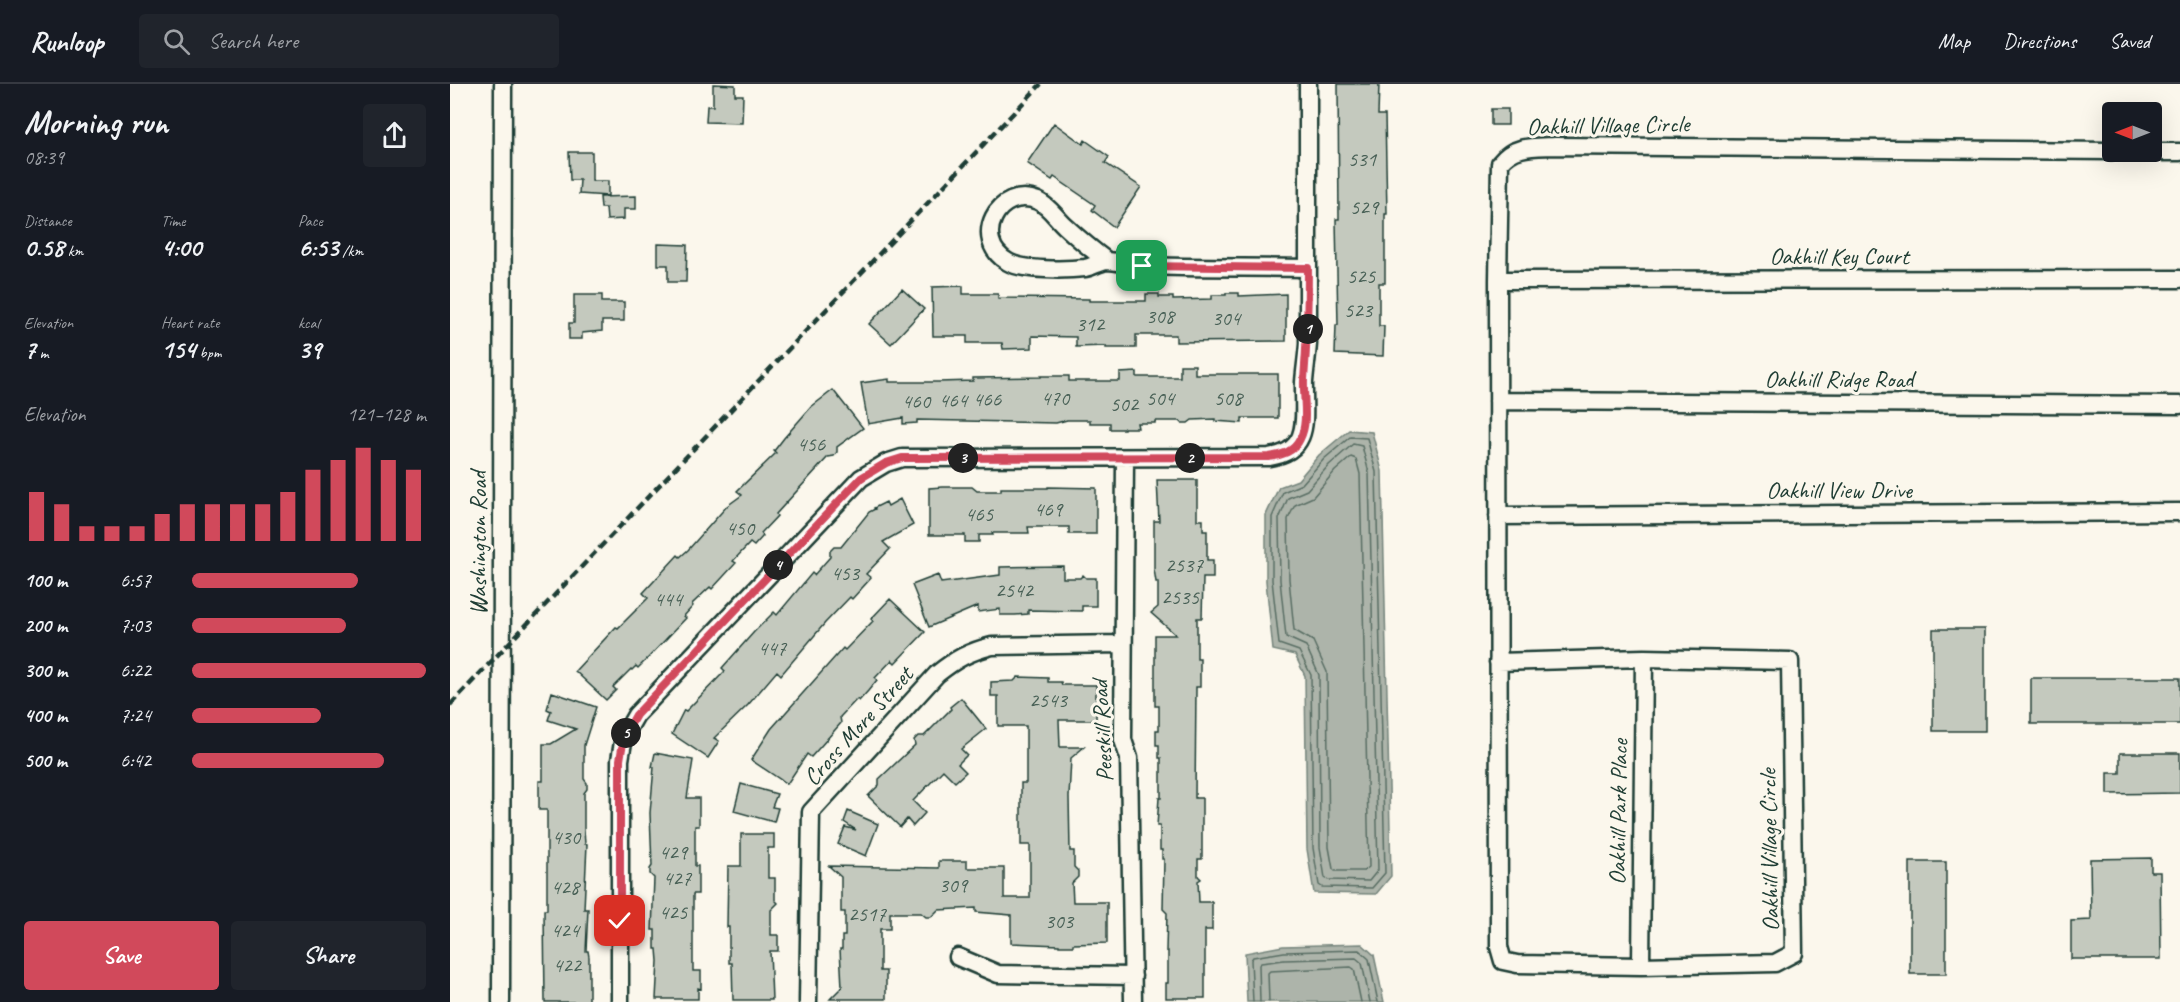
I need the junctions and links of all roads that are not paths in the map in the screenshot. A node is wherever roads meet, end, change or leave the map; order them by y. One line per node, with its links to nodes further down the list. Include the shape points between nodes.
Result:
1 (502, 84): 21 (street, Washington Road)
2 (1308, 84): 7 (street)
3 (2102, 151): 9 (street, Oakhill Village Circle, via 1517,148 1500,163)
4 (2162, 152): 5 (street)
5 (2180, 152)
6 (1107, 261): 6 (street, via 1034,200 1007,203 990,225 992,245 1016,267 1087,268); 7 (street, via 1142,266)
7 (1308, 268): 12 (street, via 1304,428 1291,451 1269,457)
8 (2180, 279): 9 (street, Oakhill Key Court)
9 (1498, 280): 10 (street, Oakhill Village Circle)
10 (1498, 401): 11 (street, Oakhill Ridge Road); 14 (street, Oakhill Village Circle)
11 (2180, 405)
12 (1125, 458): 15 (street, Peeskill Road); 22 (street, via 902,458 874,469 852,487 636,715 624,736 620,760)
13 (2180, 512): 14 (street, Oakhill View Drive)
14 (1498, 516): 17 (street, Oakhill Village Circle)
15 (1123, 644): 20 (street, Peeskill Road, via 1123,740 1130,758); 23 (street, Cross More Street, via 992,646 956,659 937,674 811,812)
16 (1644, 658): 17 (street, Oakhill Village Circle); 19 (street, Oakhill Park Place); 19 (street, Oakhill Village Circle, via 1790,661 1794,952 1775,963)
17 (1498, 662): 19 (street, Oakhill Village Circle, via 1499,947 1503,961)
18 (958, 957): 20 (street, via 998,974)
19 (1641, 966)
20 (1133, 976): 24 (street, Peeskill Road)
21 (501, 1002)
22 (620, 1002)
23 (808, 1002)
24 (1133, 1002)

